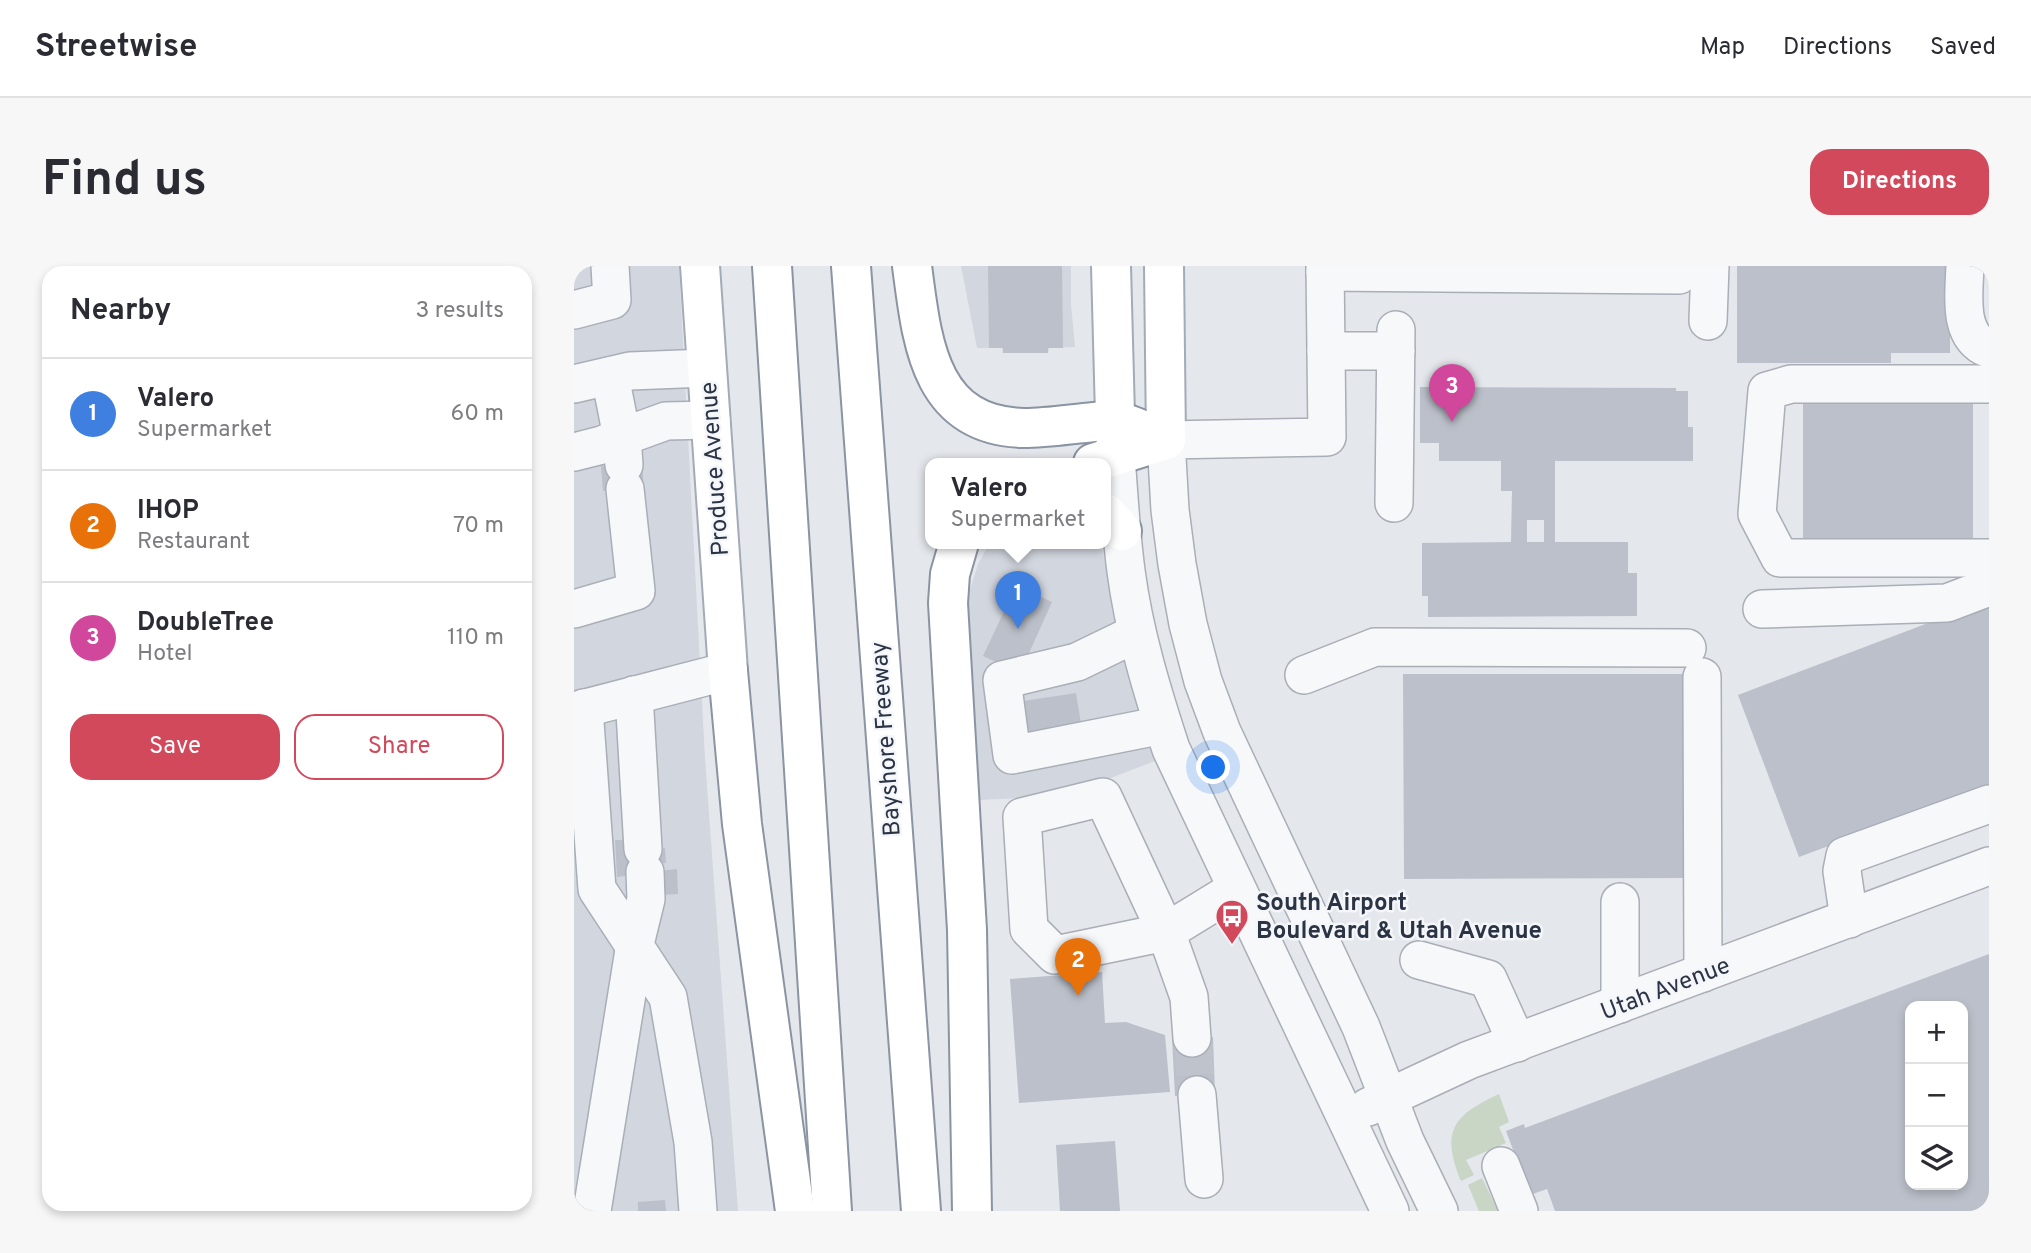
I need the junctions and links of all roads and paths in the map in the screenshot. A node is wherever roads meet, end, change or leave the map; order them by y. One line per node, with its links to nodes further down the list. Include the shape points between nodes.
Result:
1 (610, 266): 11 (street, via 612,300)
2 (700, 266): 15 (main road, Produce Avenue)
3 (772, 266): 58 (main road)
4 (850, 266): 59 (main road, Bayshore Freeway)
5 (912, 266): 21 (main road, via 927,354 935,376 952,398 972,415 995,424)
6 (1111, 266): 21 (main road)
7 (1164, 266): 20 (main road)
8 (1965, 266): 13 (street, via 1964,308 1969,330 1979,345)
9 (1328, 268): 10 (street); 14 (street)
10 (1695, 271): 12 (street)
11 (574, 310)
12 (1709, 321)
13 (1989, 349)
14 (1325, 351): 20 (street, via 1327,437); 25 (street, via 1396,340)
15 (707, 368): 16 (street); 19 (main road, Produce Avenue)
16 (610, 376): 17 (street); 23 (street)
17 (574, 384)
18 (1989, 384): 28 (street, via 1791,384 1767,391 1757,514 1780,558)
19 (711, 420): 23 (street, via 666,421); 33 (main road, Produce Avenue)
20 (1166, 440): 21 (main road); 51 (street, via 1177,564 1203,681 1227,744 1361,1027)
21 (1108, 447)
22 (574, 453): 23 (street, via 602,445)
23 (624, 464): 30 (street, via 636,591)
24 (1111, 484): 26 (street)
25 (1394, 503)
26 (1114, 522): 32 (street)
27 (957, 549): 60 (main road, via 948,603 967,930)
28 (1989, 558)
29 (1989, 587): 31 (street, via 1947,603)
30 (574, 608)
31 (1762, 609)
32 (1137, 633): 37 (street); 37 (street, via 1077,662 1002,680 1012,755)
33 (728, 671): 35 (street); 57 (main road, Produce Avenue, via 743,824)
34 (1304, 675): 46 (street, via 1375,647 1695,663)
35 (634, 695): 36 (street); 44 (street, via 646,899)
36 (579, 709): 44 (street, via 597,889)
37 (1163, 725): 40 (street)
38 (1989, 804): 42 (street, via 1844,856)
39 (1989, 866): 42 (street, Utah Avenue)
40 (1236, 889): 43 (street); 52 (street)
41 (1620, 902): 47 (street)
42 (1849, 919): 46 (street, Utah Avenue)
43 (1166, 932): 43 (street, via 1103,797 1022,817 1029,929 1055,955); 48 (street, via 1189,997)
44 (635, 944): 55 (street); 56 (street, via 668,997 693,1142)
45 (1419, 960): 49 (street, via 1488,979)
46 (1703, 974): 47 (street, Utah Avenue)
47 (1620, 1004): 49 (street, Utah Avenue)
48 (1192, 1038)
49 (1517, 1043): 51 (street, Utah Avenue)
50 (1197, 1095): 54 (street)
51 (1389, 1098): 52 (street, Utah Avenue); 62 (street)
52 (1345, 1117): 61 (street)
53 (1501, 1166): 63 (street)
54 (1204, 1179)
55 (592, 1211)
56 (698, 1211)
57 (795, 1211)
58 (832, 1211)
59 (921, 1211)
60 (972, 1211)
61 (1390, 1211)
62 (1439, 1211)
63 (1519, 1211)

